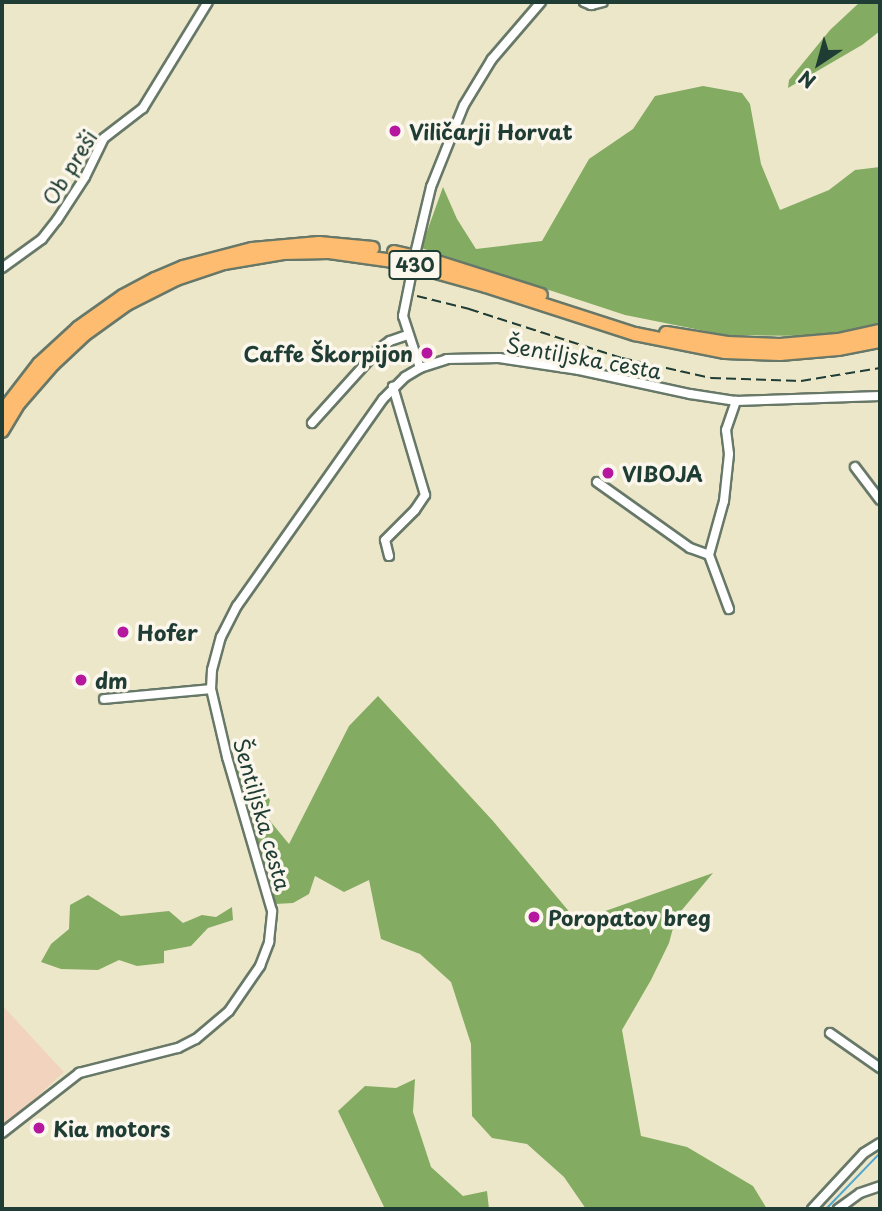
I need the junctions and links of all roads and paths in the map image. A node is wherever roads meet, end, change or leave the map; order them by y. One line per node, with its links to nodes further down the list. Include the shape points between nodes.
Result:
1 (208, 2): 6 (street, Ob preši, via 143,108 104,138 57,220 42,239)
2 (541, 2): 5 (street, via 492,59 464,106 431,187)
3 (584, 2): 4 (street)
4 (603, 2)
5 (416, 250)
6 (2, 268)
7 (412, 271): 9 (street, via 404,316)
8 (880, 331): 15 (highway, 430, via 791,344 727,343 635,326 409,255 357,246 283,245 183,267 123,296 59,344)
9 (407, 335): 11 (street); 16 (street, via 378,350)
10 (880, 341): 17 (highway, 430, via 780,354 725,352 635,334 400,262 329,252 283,253 224,263 176,279 127,304 52,364)
11 (420, 368): 12 (street, Šentiljska cesta); 14 (street, Šentiljska cesta, via 447,359 499,358)
12 (393, 387): 22 (street, via 425,495 385,540); 24 (street, Šentiljska cesta, via 237,606 220,637)
13 (880, 396): 14 (street, Šentiljska cesta)
14 (736, 401): 21 (street, via 726,430 729,454 724,501)
15 (2, 412)
16 (312, 423)
17 (2, 431)
18 (855, 467): 20 (street)
19 (597, 482): 21 (street, via 690,548)
20 (880, 500)
21 (709, 555): 23 (street)
22 (389, 556)
23 (729, 609)
24 (211, 689): 25 (street); 28 (street, Šentiljska cesta, via 245,828 272,911 269,942 260,967 229,1010 196,1039 79,1073)
25 (104, 699)
26 (830, 1033): 27 (street)
27 (880, 1068)
28 (2, 1133)
29 (880, 1143): 31 (street, via 864,1153)
30 (880, 1186): 32 (street)
31 (812, 1209)
32 (838, 1209)

